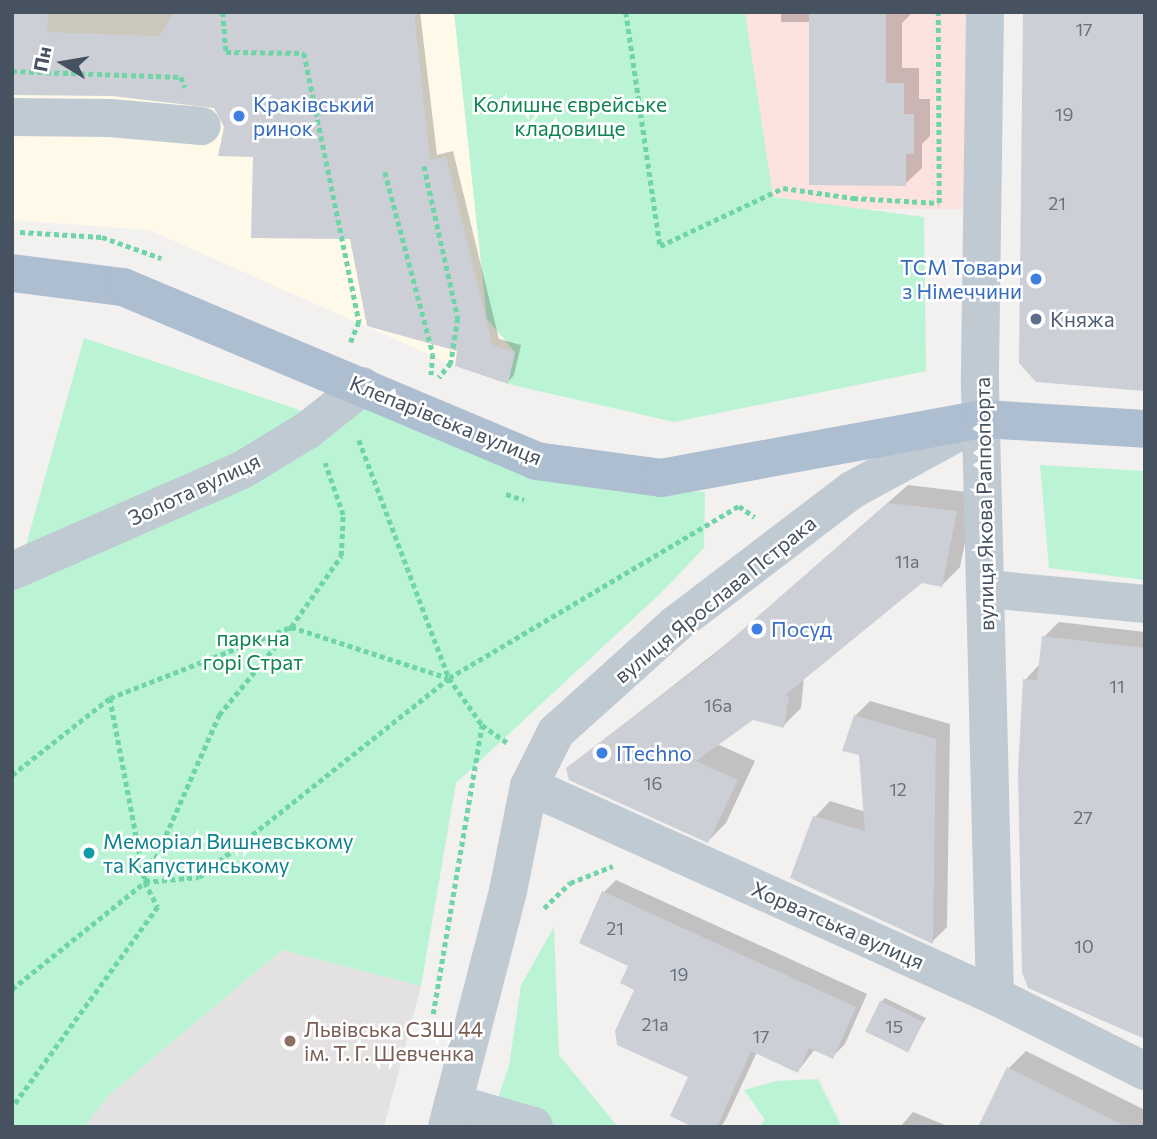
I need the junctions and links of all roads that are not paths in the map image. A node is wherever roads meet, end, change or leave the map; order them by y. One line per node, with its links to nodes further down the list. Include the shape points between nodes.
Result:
1 (985, 12): 6 (street, вулиця Якова Раппопорта)
2 (12, 117): 3 (street, via 110,118)
3 (202, 126)
4 (12, 273): 5 (main road, Клепарівська вулиця, via 123,287)
5 (355, 370): 6 (main road, Клепарівська вулиця, via 536,461 661,478); 8 (street, Золота вулиця, via 308,430 242,470)
6 (983, 419): 7 (main road, Клепарівська вулиця); 9 (street, вулиця Якова Раппопорта); 11 (street, вулиця Ярослава Пстрака, via 852,490 676,624 555,732)
7 (1145, 429)
8 (12, 571)
9 (987, 589): 10 (street); 12 (street, вулиця Якова Раппопорта)
10 (1145, 604)
11 (529, 786): 12 (street, Хорватська вулиця); 14 (street, вулиця Ярослава Пстрака, via 508,891)
12 (995, 996): 13 (street, Хорватська вулиця)
13 (1145, 1070)
14 (450, 1115): 15 (street)
15 (534, 1126)

